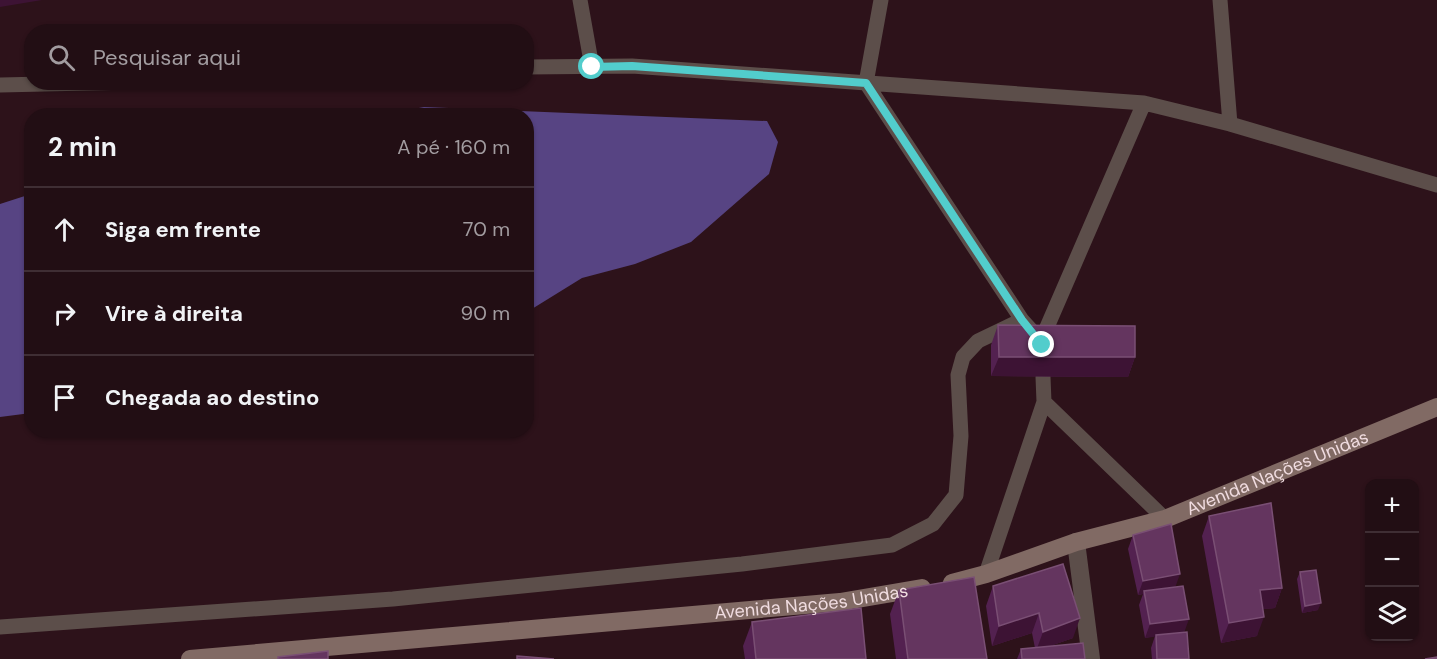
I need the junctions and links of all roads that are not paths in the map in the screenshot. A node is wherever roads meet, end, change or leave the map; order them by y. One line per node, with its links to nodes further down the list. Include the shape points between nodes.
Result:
1 (580, 0): 4 (lane)
2 (881, 0): 6 (lane)
3 (1220, 0): 10 (lane)
4 (592, 67): 5 (lane); 6 (lane, via 632,66)
5 (534, 68)
6 (866, 83): 9 (lane); 12 (lane)
7 (24, 84): 8 (lane)
8 (0, 85)
9 (1144, 103): 10 (lane); 12 (lane, via 1041,343)
10 (1230, 124): 11 (lane)
11 (1437, 185)
12 (1022, 320): 19 (lane, via 978,341 963,357 958,375 961,436 956,495 933,524 892,545 393,599)
13 (1043, 376): 14 (lane)
14 (1044, 402): 16 (lane); 18 (lane)
15 (1437, 407): 16 (street, Avenida Nações Unidas)
16 (1165, 519): 17 (street, Avenida Nações Unidas)
17 (1076, 542): 18 (street, Avenida Nações Unidas); 22 (street)
18 (986, 574): 20 (street, Avenida Nações Unidas, via 840,602)
19 (0, 627)
20 (215, 658): 21 (street, Avenida Nações Unidas)
21 (190, 659)
22 (1091, 659)

